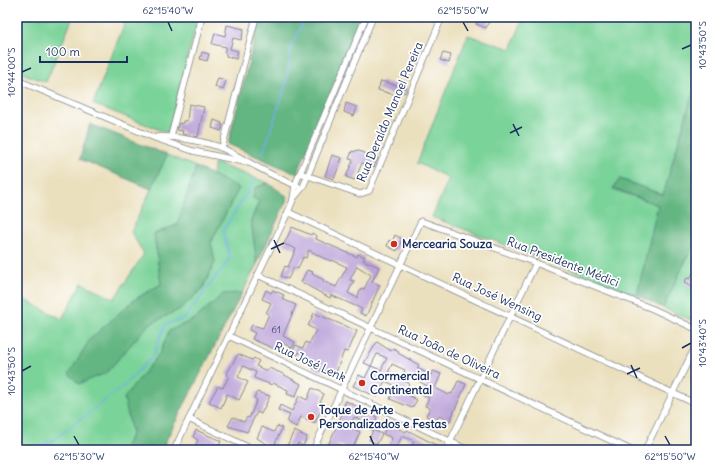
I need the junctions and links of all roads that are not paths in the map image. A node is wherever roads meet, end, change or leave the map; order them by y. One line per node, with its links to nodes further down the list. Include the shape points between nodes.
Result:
1 (202, 17): 7 (street)
2 (256, 17): 9 (street)
3 (366, 17): 11 (street)
4 (373, 17): 12 (street)
5 (442, 17): 12 (street, Rua Deraldo Manoel Pereira, via 367,193 357,193)
6 (17, 80): 8 (street)
7 (171, 136): 8 (street); 9 (street)
8 (155, 138): 10 (street, via 193,151)
9 (222, 148): 10 (street)
10 (249, 163): 13 (street)
11 (300, 173): 12 (street); 13 (street)
12 (308, 176): 14 (street)
13 (295, 185): 14 (street); 15 (street)
14 (303, 187): 15 (street)
15 (293, 200): 16 (street)
16 (288, 212): 18 (street, Rua José Wensing); 19 (street)
17 (536, 263): 18 (street, Rua Presidente Médici, via 421,221); 20 (street); 22 (street, Rua Presidente Médici, via 653,309)
18 (400, 264): 20 (street, Rua José Wensing); 21 (street)
19 (258, 275): 21 (street, Rua João de Oliveira); 23 (street)
20 (511, 315): 25 (street); 27 (street, Rua José Wensing)
21 (370, 327): 25 (street, Rua João de Oliveira); 26 (street)
22 (696, 330)
23 (229, 336): 26 (street, Rua José Lenk); 29 (street)
24 (696, 345): 27 (street)
25 (480, 379): 30 (street); 36 (street, Rua João de Oliveira)
26 (342, 390): 30 (street, Rua José Lenk); 33 (street)
27 (672, 393): 28 (street, Rua José Wensing); 37 (street)
28 (696, 404)
29 (189, 419): 31 (street); 32 (street)
30 (450, 441): 34 (street); 35 (street, Rua José Lenk)
31 (174, 450)
32 (254, 450)
33 (313, 450)
34 (446, 450)
35 (468, 450)
36 (631, 450)
37 (645, 450)

